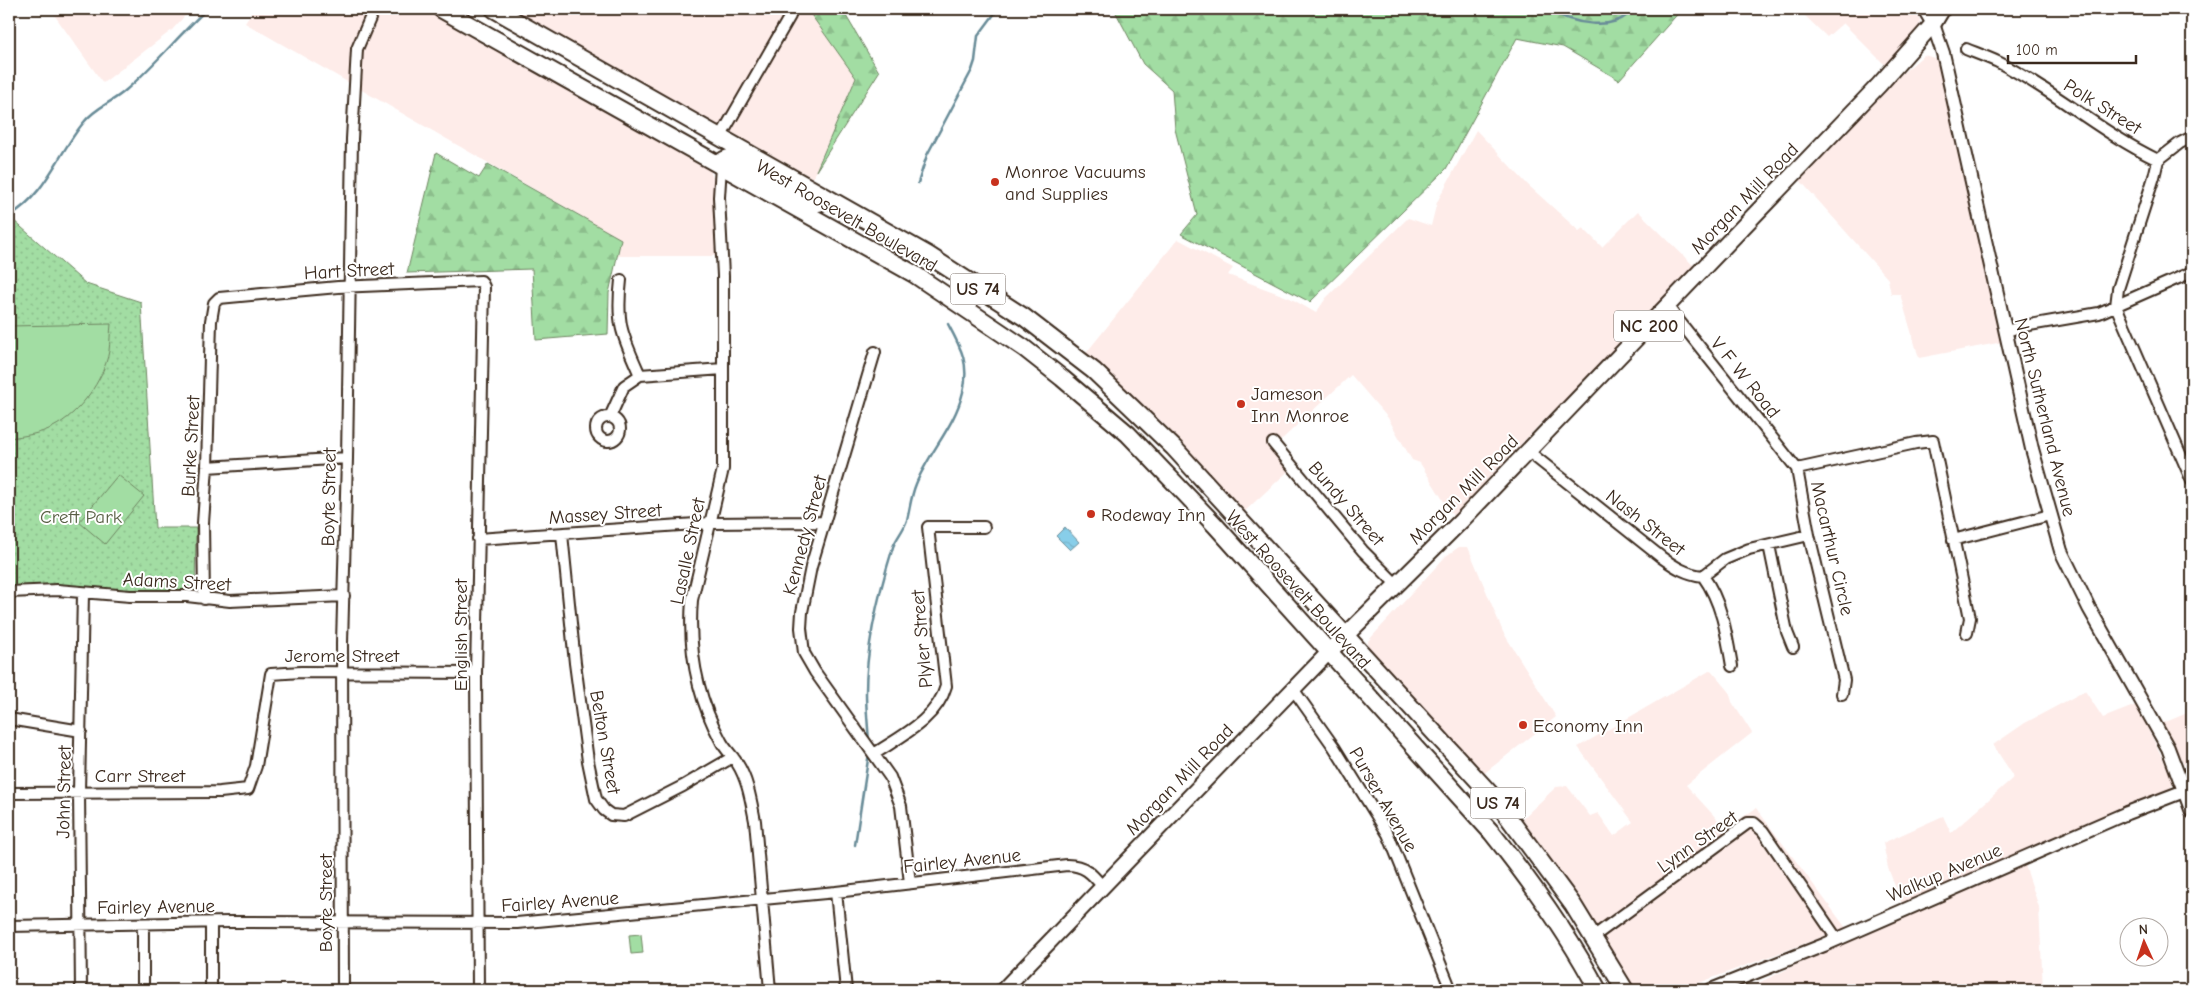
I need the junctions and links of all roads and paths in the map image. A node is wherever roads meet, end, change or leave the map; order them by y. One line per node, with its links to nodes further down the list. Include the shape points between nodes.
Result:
1 (374, 9): 19 (street, Boyte Street, via 360,37 355,63)
2 (441, 9): 12 (highway, West Roosevelt Boulevard / US 74)
3 (494, 9): 9 (highway, West Roosevelt Boulevard / US 74)
4 (1924, 9): 7 (street, North Sutherland Avenue)
5 (1942, 9): 7 (main road, Morgan Mill Road / NC 200)
6 (790, 16): 9 (street)
7 (1934, 24): 22 (main road, Morgan Mill Road / NC 200); 23 (street, North Sutherland Avenue)
8 (1966, 49): 11 (street, Polk Street, via 2028,79)
9 (721, 136): 14 (highway, West Roosevelt Boulevard / US 74)
10 (2192, 137): 11 (street)
11 (2158, 160): 21 (street, via 2118,289)
12 (721, 166): 13 (highway, West Roosevelt Boulevard / US 74); 14 (highway, via 729,158 806,198); 25 (street, Lasalle Street)
13 (784, 202): 15 (highway, via 804,206 839,221 926,269); 52 (highway, West Roosevelt Boulevard / US 74, via 914,274 1024,348 1062,378 1128,434)
14 (878, 226): 15 (highway, West Roosevelt Boulevard / US 74)
15 (942, 264): 49 (highway, West Roosevelt Boulevard / US 74, via 1024,318 1094,371 1174,448)
16 (2192, 272): 21 (street)
17 (621, 280): 26 (street, via 618,306 622,334)
18 (481, 281): 19 (street, Hart Street); 40 (street, English Street, via 484,288)
19 (350, 287): 20 (street, Hart Street); 30 (street, Boyte Street)
20 (219, 298): 31 (street, Burke Street, via 214,303 211,321)
21 (2116, 306): 23 (street, via 2099,313); 33 (street)
22 (1668, 307): 29 (main road, Morgan Mill Road / NC 200); 32 (street, V F W Road)
23 (2006, 331): 34 (street, North Sutherland Avenue)
24 (876, 352): 35 (street, Kennedy Street)
25 (723, 369): 26 (street); 36 (street, Lasalle Street, via 723,469)
26 (640, 375): 27 (street, via 624,386)
27 (610, 417)
28 (1273, 443): 44 (street, Bundy Street, via 1363,551)
29 (1528, 452): 43 (street, Nash Street, via 1679,570); 44 (main road, Morgan Mill Road / NC 200, via 1462,522)
30 (347, 458): 31 (street); 47 (street, Boyte Street)
31 (207, 467): 48 (street, Burke Street, via 203,523)
32 (1797, 469): 39 (street, Macarthur Circle); 41 (street, Macarthur Circle, via 1933,441)
33 (2192, 481)
34 (2050, 515): 41 (street); 63 (street, North Sutherland Avenue, via 2070,571)
35 (824, 522): 36 (street, Massey Street); 60 (street, Kennedy Street, via 802,612 804,653)
36 (710, 523): 38 (street, Massey Street); 61 (street, Lasalle Street, via 692,600 692,654 702,698 721,742)
37 (984, 527): 60 (street, Plyler Street, via 928,527 946,686 943,698 929,715)
38 (562, 534): 40 (street, Massey Street); 61 (street, Belton Street, via 588,761 596,799 604,810 611,815 624,816)
39 (1809, 535): 42 (street); 57 (street, Macarthur Circle, via 1844,680)
40 (478, 539): 55 (street, English Street)
41 (1953, 540): 50 (street, Macarthur Circle, via 1970,618)
42 (1769, 545): 43 (street, via 1725,559); 51 (street)
43 (1703, 576): 53 (street, via 1710,586 1725,628)
44 (1396, 584): 49 (main road, Morgan Mill Road / NC 200)
45 (9, 592): 46 (street, Adams Street, via 56,590)
46 (83, 594): 48 (street, Adams Street); 59 (street, John Street)
47 (344, 596): 48 (street, Adams Street, via 260,601); 54 (street, Boyte Street)
48 (204, 599)
49 (1346, 634): 52 (main road, Morgan Mill Road / NC 200); 77 (highway, West Roosevelt Boulevard / US 74, via 1494,798 1574,904)
50 (1967, 634)
51 (1793, 647)
52 (1329, 652): 56 (main road, Morgan Mill Road); 88 (highway, West Roosevelt Boulevard / US 74, via 1501,844 1559,923)
53 (1732, 666)
54 (342, 672): 55 (street, Jerome Street); 62 (street, Jerome Street, via 271,674); 71 (street, Boyte Street)
55 (476, 673): 73 (street, English Street)
56 (1293, 689): 68 (main road, Morgan Mill Road); 87 (street, Purser Avenue, via 1334,747 1388,834)
57 (1842, 694)
58 (9, 719): 59 (street)
59 (81, 731): 65 (street, John Street)
60 (874, 754): 67 (street, Kennedy Street, via 890,777 898,797)
61 (733, 757): 70 (street, Lasalle Street, via 745,777 750,794)
62 (256, 766): 65 (street, Carr Street, via 248,789 220,792)
63 (2188, 790): 66 (street, North Sutherland Avenue); 78 (street, Walkup Avenue, via 2127,813)
64 (9, 792): 65 (street, Carr Street)
65 (79, 792): 76 (street, John Street)
66 (2192, 812)
67 (910, 883): 68 (street, Fairley Avenue, via 1077,865 1091,873); 69 (street, Fairley Avenue)
68 (1103, 887): 86 (main road, Morgan Mill Road)
69 (836, 892): 70 (street, Fairley Avenue); 85 (street)
70 (762, 899): 73 (street, Fairley Avenue, via 556,920); 84 (street, Lasalle Street)
71 (342, 922): 72 (street, Fairley Avenue); 73 (street, Fairley Avenue); 82 (street, Boyte Street)
72 (211, 923): 74 (street, Fairley Avenue); 81 (street)
73 (478, 923): 83 (street, English Street)
74 (143, 924): 76 (street, Fairley Avenue); 80 (street)
75 (9, 926): 76 (street, Fairley Avenue)
76 (80, 926): 79 (street, John Street)
77 (1593, 937): 78 (street, Lynn Street, via 1748,824 1754,823 1763,831); 89 (highway, West Roosevelt Boulevard / US 74)
78 (1837, 939): 90 (street, Walkup Avenue)
79 (81, 990)
80 (143, 990)
81 (211, 990)
82 (343, 990)
83 (478, 990)
84 (770, 990)
85 (846, 990)
86 (1003, 990)
87 (1451, 990)
88 (1598, 990)
89 (1625, 990)
90 (1711, 990)

